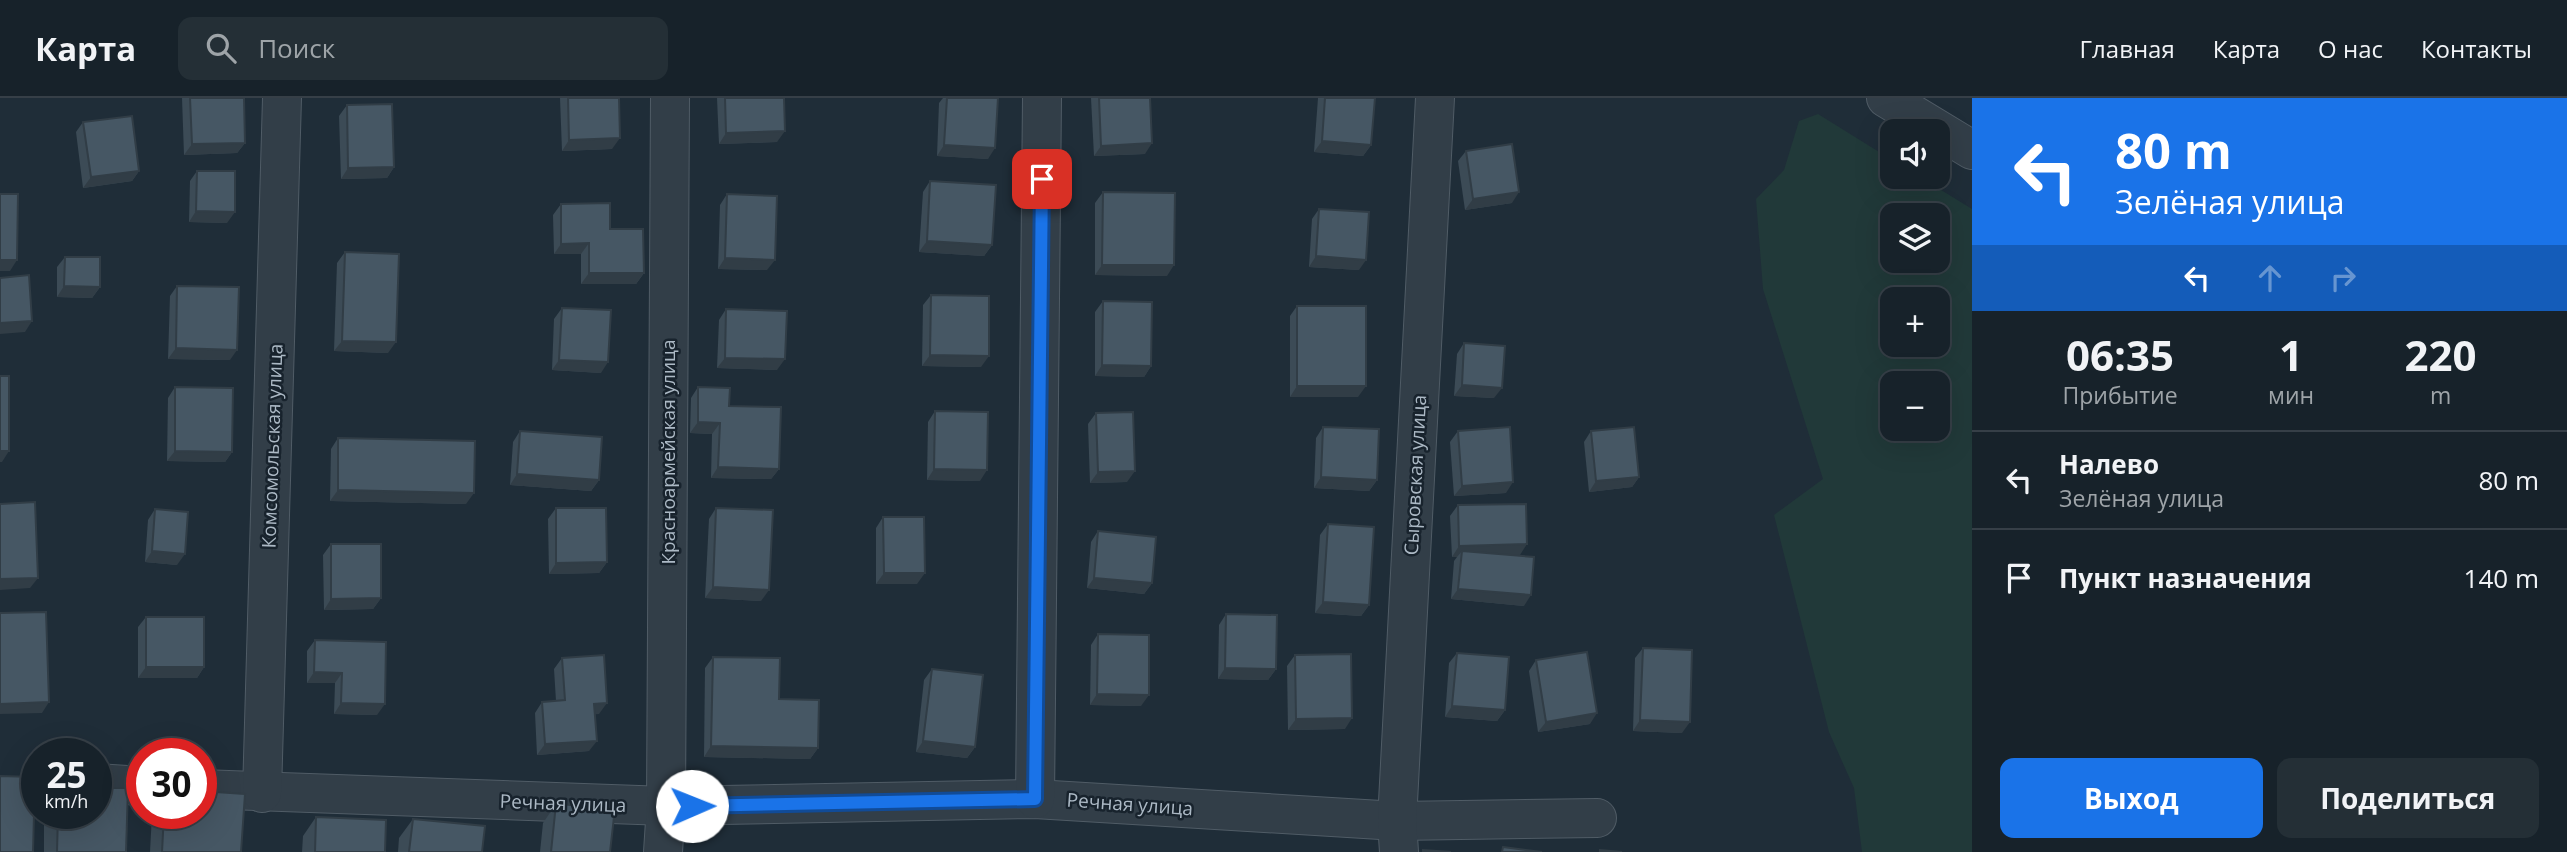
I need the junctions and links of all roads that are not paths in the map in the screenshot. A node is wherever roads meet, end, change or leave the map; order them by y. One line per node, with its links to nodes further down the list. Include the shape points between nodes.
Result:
1 (282, 98): 8 (street, Комсомольская улица)
2 (670, 98): 10 (street, Красноармейская улица)
3 (1042, 98): 9 (street)
4 (1434, 98): 12 (street, Сыровская улица)
5 (1886, 98): 6 (street)
6 (1972, 150)
7 (217, 790): 8 (street, Речная улица)
8 (262, 793): 10 (street, Речная улица)
9 (1035, 799): 10 (street, Речная улица); 12 (street, Речная улица)
10 (666, 806): 13 (street, Красноармейская улица)
11 (1597, 818): 12 (street, Речная улица)
12 (1398, 837)
13 (663, 852)

